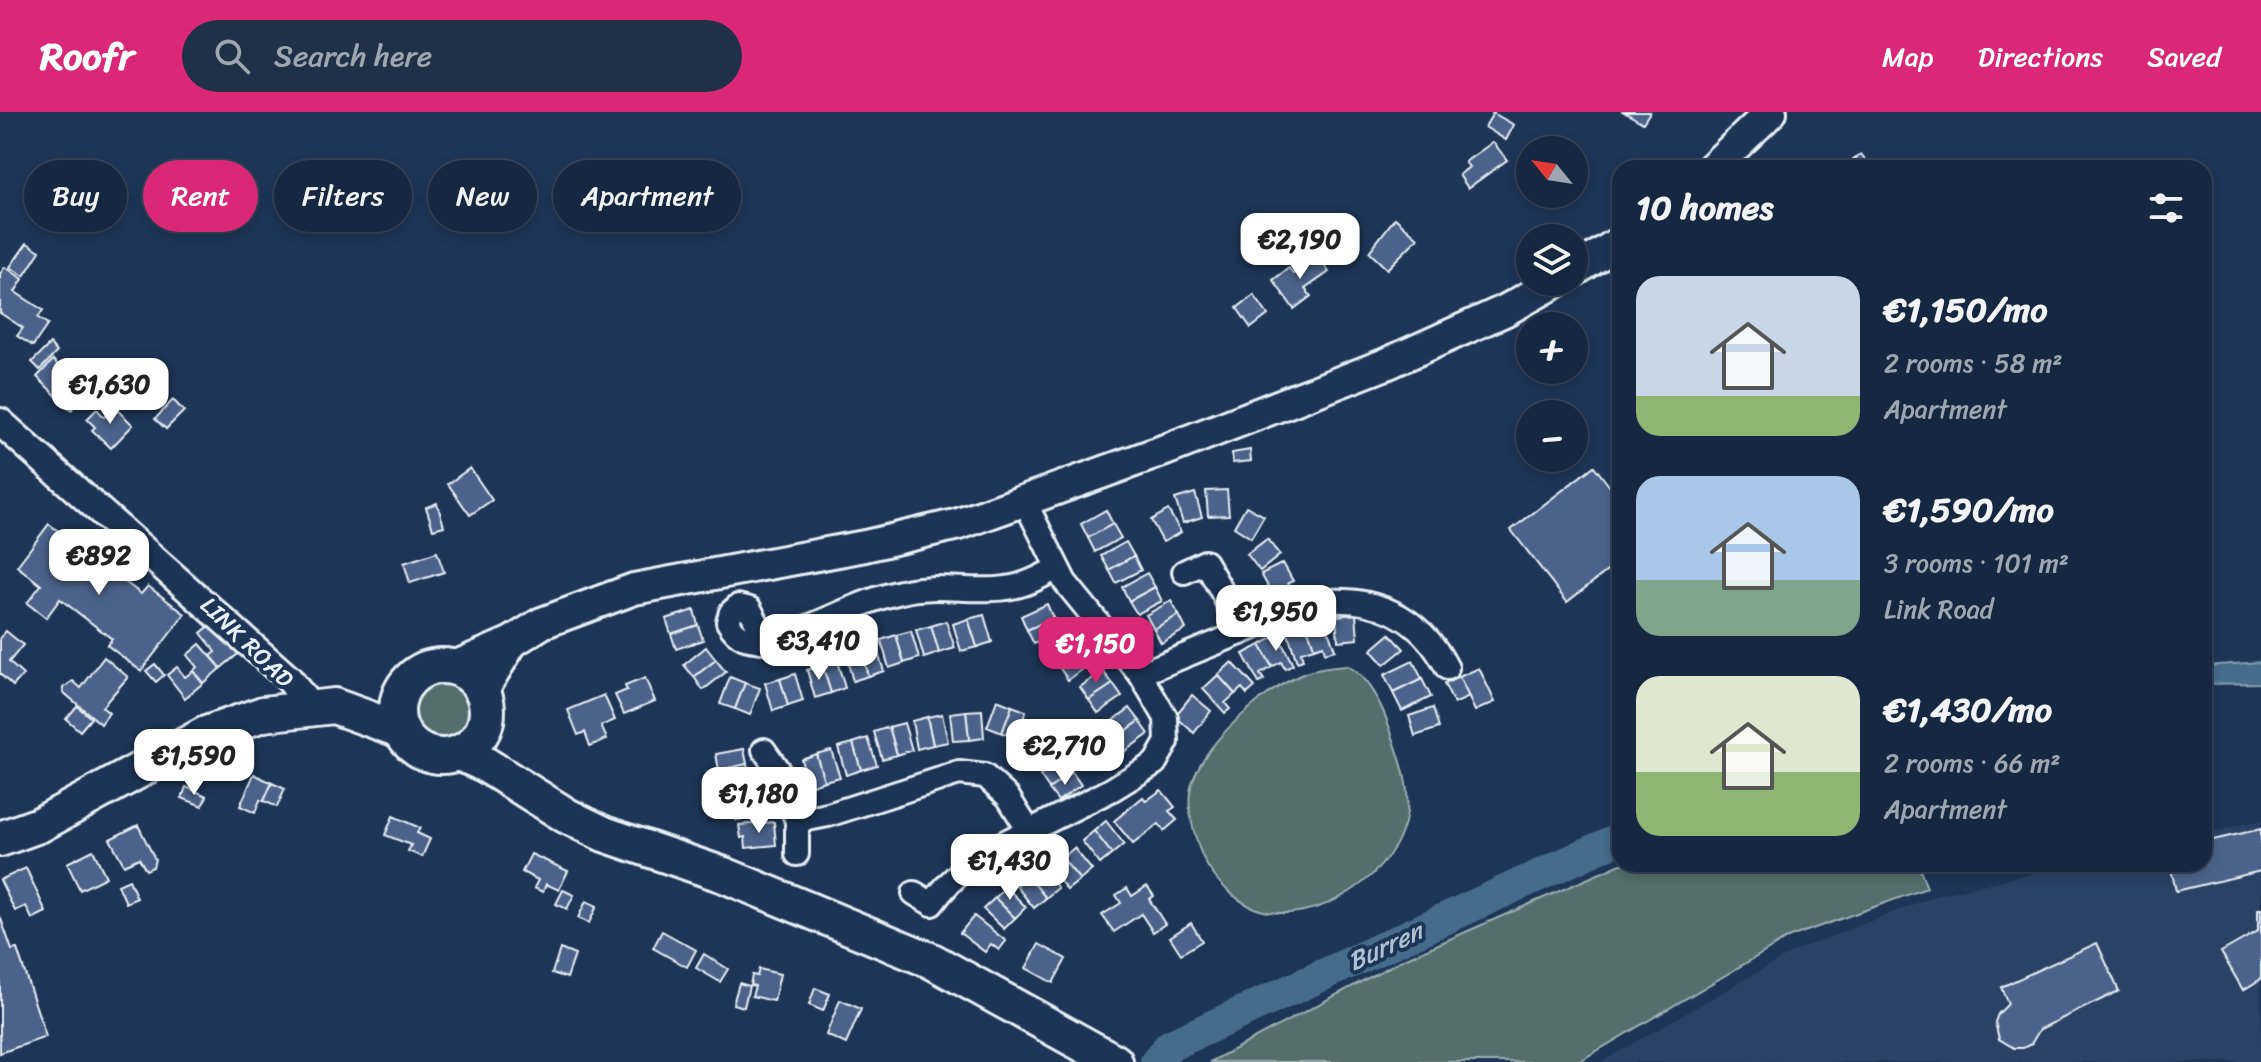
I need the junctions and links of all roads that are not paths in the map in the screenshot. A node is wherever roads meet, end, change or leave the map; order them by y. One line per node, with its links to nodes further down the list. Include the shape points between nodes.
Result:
1 (1771, 112): 2 (main road)
2 (1720, 160)
3 (1612, 247): 4 (main road)
4 (1588, 262)
5 (1531, 296): 7 (main road, via 1386,364)
6 (0, 422): 18 (street, LINK ROAD, via 289,679)
7 (1024, 500): 8 (street); 12 (main road, via 914,536 634,589 551,619)
8 (1057, 568): 11 (street, via 1005,588 898,592 815,627); 15 (street)
9 (1184, 572): 10 (street, via 1205,562)
10 (1240, 633): 14 (street, via 1316,602 1370,602 1421,633); 15 (street)
11 (761, 641)
12 (512, 642): 13 (main road); 17 (main road)
13 (454, 667): 16 (main road, via 426,668); 17 (main road)
14 (1447, 668)
15 (1140, 674): 26 (street, via 1166,718 1167,742 1155,763)
16 (404, 686): 19 (main road); 21 (main road, via 396,715)
17 (482, 691): 20 (main road)
18 (311, 708): 19 (main road); 27 (main road, via 263,714 206,734 39,825)
19 (345, 708): 21 (main road)
20 (485, 725): 23 (main road); 24 (main road)
21 (400, 730): 23 (main road, via 408,742 432,756)
22 (764, 750): 25 (street, via 778,770)
23 (460, 753): 24 (main road)
24 (521, 786): 30 (main road, via 604,834 737,879 932,961)
25 (797, 821): 26 (street, via 959,773 985,776 1008,797); 28 (street)
26 (1029, 831): 29 (street, via 986,852 932,904)
27 (0, 839)
28 (797, 854)
29 (914, 893)
30 (1115, 1062)

